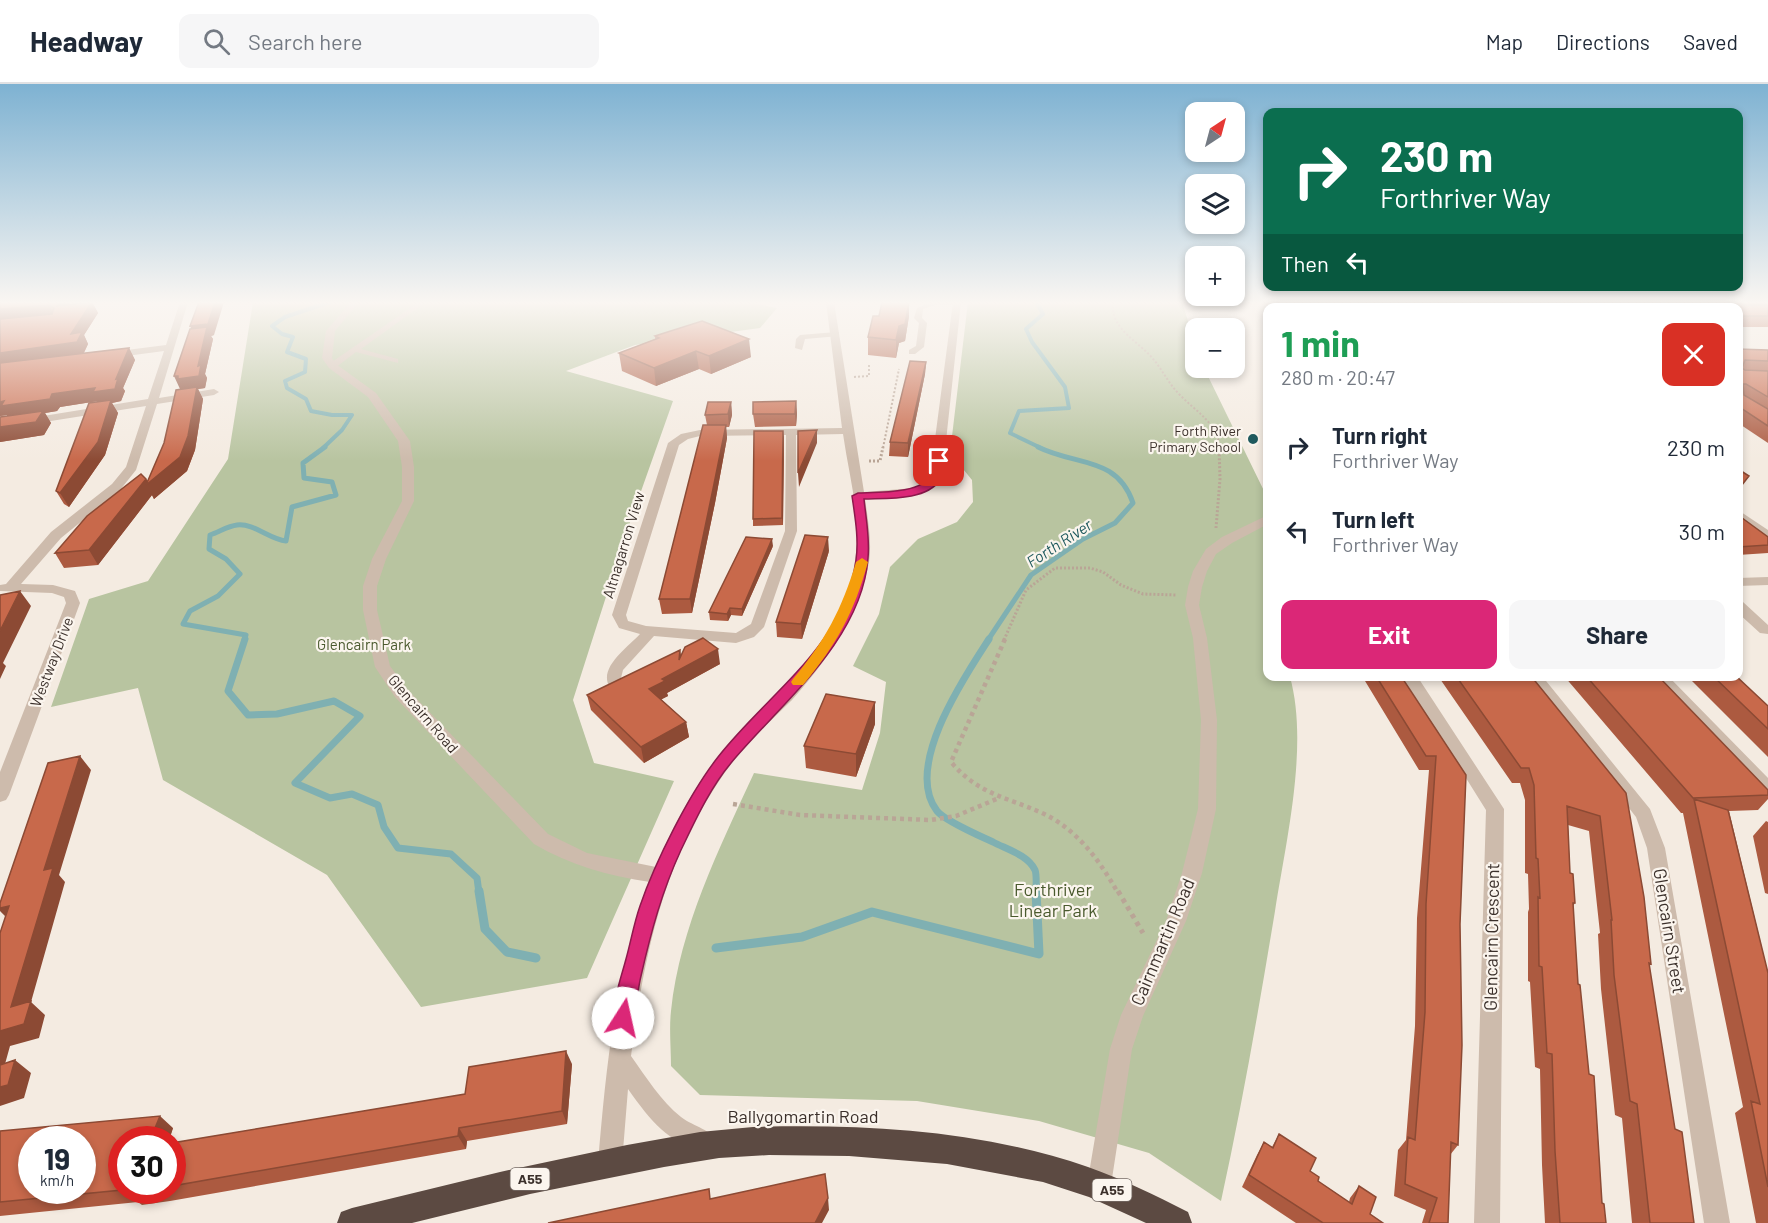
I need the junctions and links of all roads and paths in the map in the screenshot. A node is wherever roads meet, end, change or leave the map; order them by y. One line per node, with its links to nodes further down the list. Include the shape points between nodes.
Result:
1 (110, 355): 9 (street)
2 (167, 355): 16 (street)
3 (327, 355): 12 (street)
4 (349, 355): 12 (lane)
5 (374, 355): 10 (lane)
6 (838, 355): 14 (street)
7 (951, 355): 21 (street, via 936,478 917,491)
8 (1151, 355): 24 (path, via 1177,393 1201,412 1216,432 1220,499 1215,529)
9 (104, 356)
10 (395, 361)
11 (869, 365): 14 (path, via 869,376)
12 (333, 366): 41 (street, Glencairn Road, via 372,395 404,441 408,501 370,585 370,610 383,668 400,693 541,839 561,852 600,865)
13 (899, 369): 20 (path, via 880,461)
14 (841, 378): 18 (street)
15 (214, 392): 16 (street)
16 (153, 402): 17 (street); 28 (street, via 126,477 56,535)
17 (0, 426)
18 (848, 431): 19 (street); 20 (street)
19 (791, 432): 32 (street, via 792,531 759,624 746,636 736,638); 32 (street, Altnagarron View, via 692,434 671,447 619,615 624,625)
20 (853, 462): 21 (street)
21 (858, 496): 41 (street, via 862,561 852,597 837,629 819,656 724,761 705,789)
22 (1743, 518): 25 (street)
23 (1263, 522): 46 (street, Cairnmartin Road, via 1211,552 1195,587 1192,605 1200,638 1209,720 1208,809 1176,921 1132,1015 1121,1049)
24 (1219, 533)
25 (1768, 536)
26 (1768, 581): 27 (street)
27 (1743, 582)
28 (4, 589): 38 (street, Westway Drive, via 61,590 70,594 73,603)
29 (1180, 595): 39 (path, via 1143,594 1090,568 1055,568 1026,590 951,762 962,775)
30 (1745, 618): 31 (street)
31 (1765, 630)
32 (651, 631): 36 (street, via 615,669)
33 (1412, 681): 49 (street, Glencairn Crescent, via 1495,809)
34 (1537, 681): 50 (street, Glencairn Street, via 1644,814 1656,848)
35 (1663, 681): 37 (street)
36 (614, 682)
37 (1768, 789)
38 (0, 795)
39 (999, 798): 40 (path, via 956,816 931,820 800,815); 42 (path, via 1044,814 1084,843)
40 (733, 804)
41 (661, 876): 43 (street, via 629,984)
42 (1143, 933)
43 (618, 1057): 44 (street, via 660,1114); 45 (street)
44 (710, 1146): 45 (highway, Ballygomartin Road / A55); 46 (highway, Ballygomartin Road / A55, via 845,1141 964,1150)
45 (610, 1163): 47 (highway, Ballygomartin Road / A55, via 493,1187)
46 (1099, 1185): 48 (highway, Ballygomartin Road / A55)
47 (352, 1223)
48 (1177, 1223)
49 (1487, 1223)
50 (1717, 1223)

